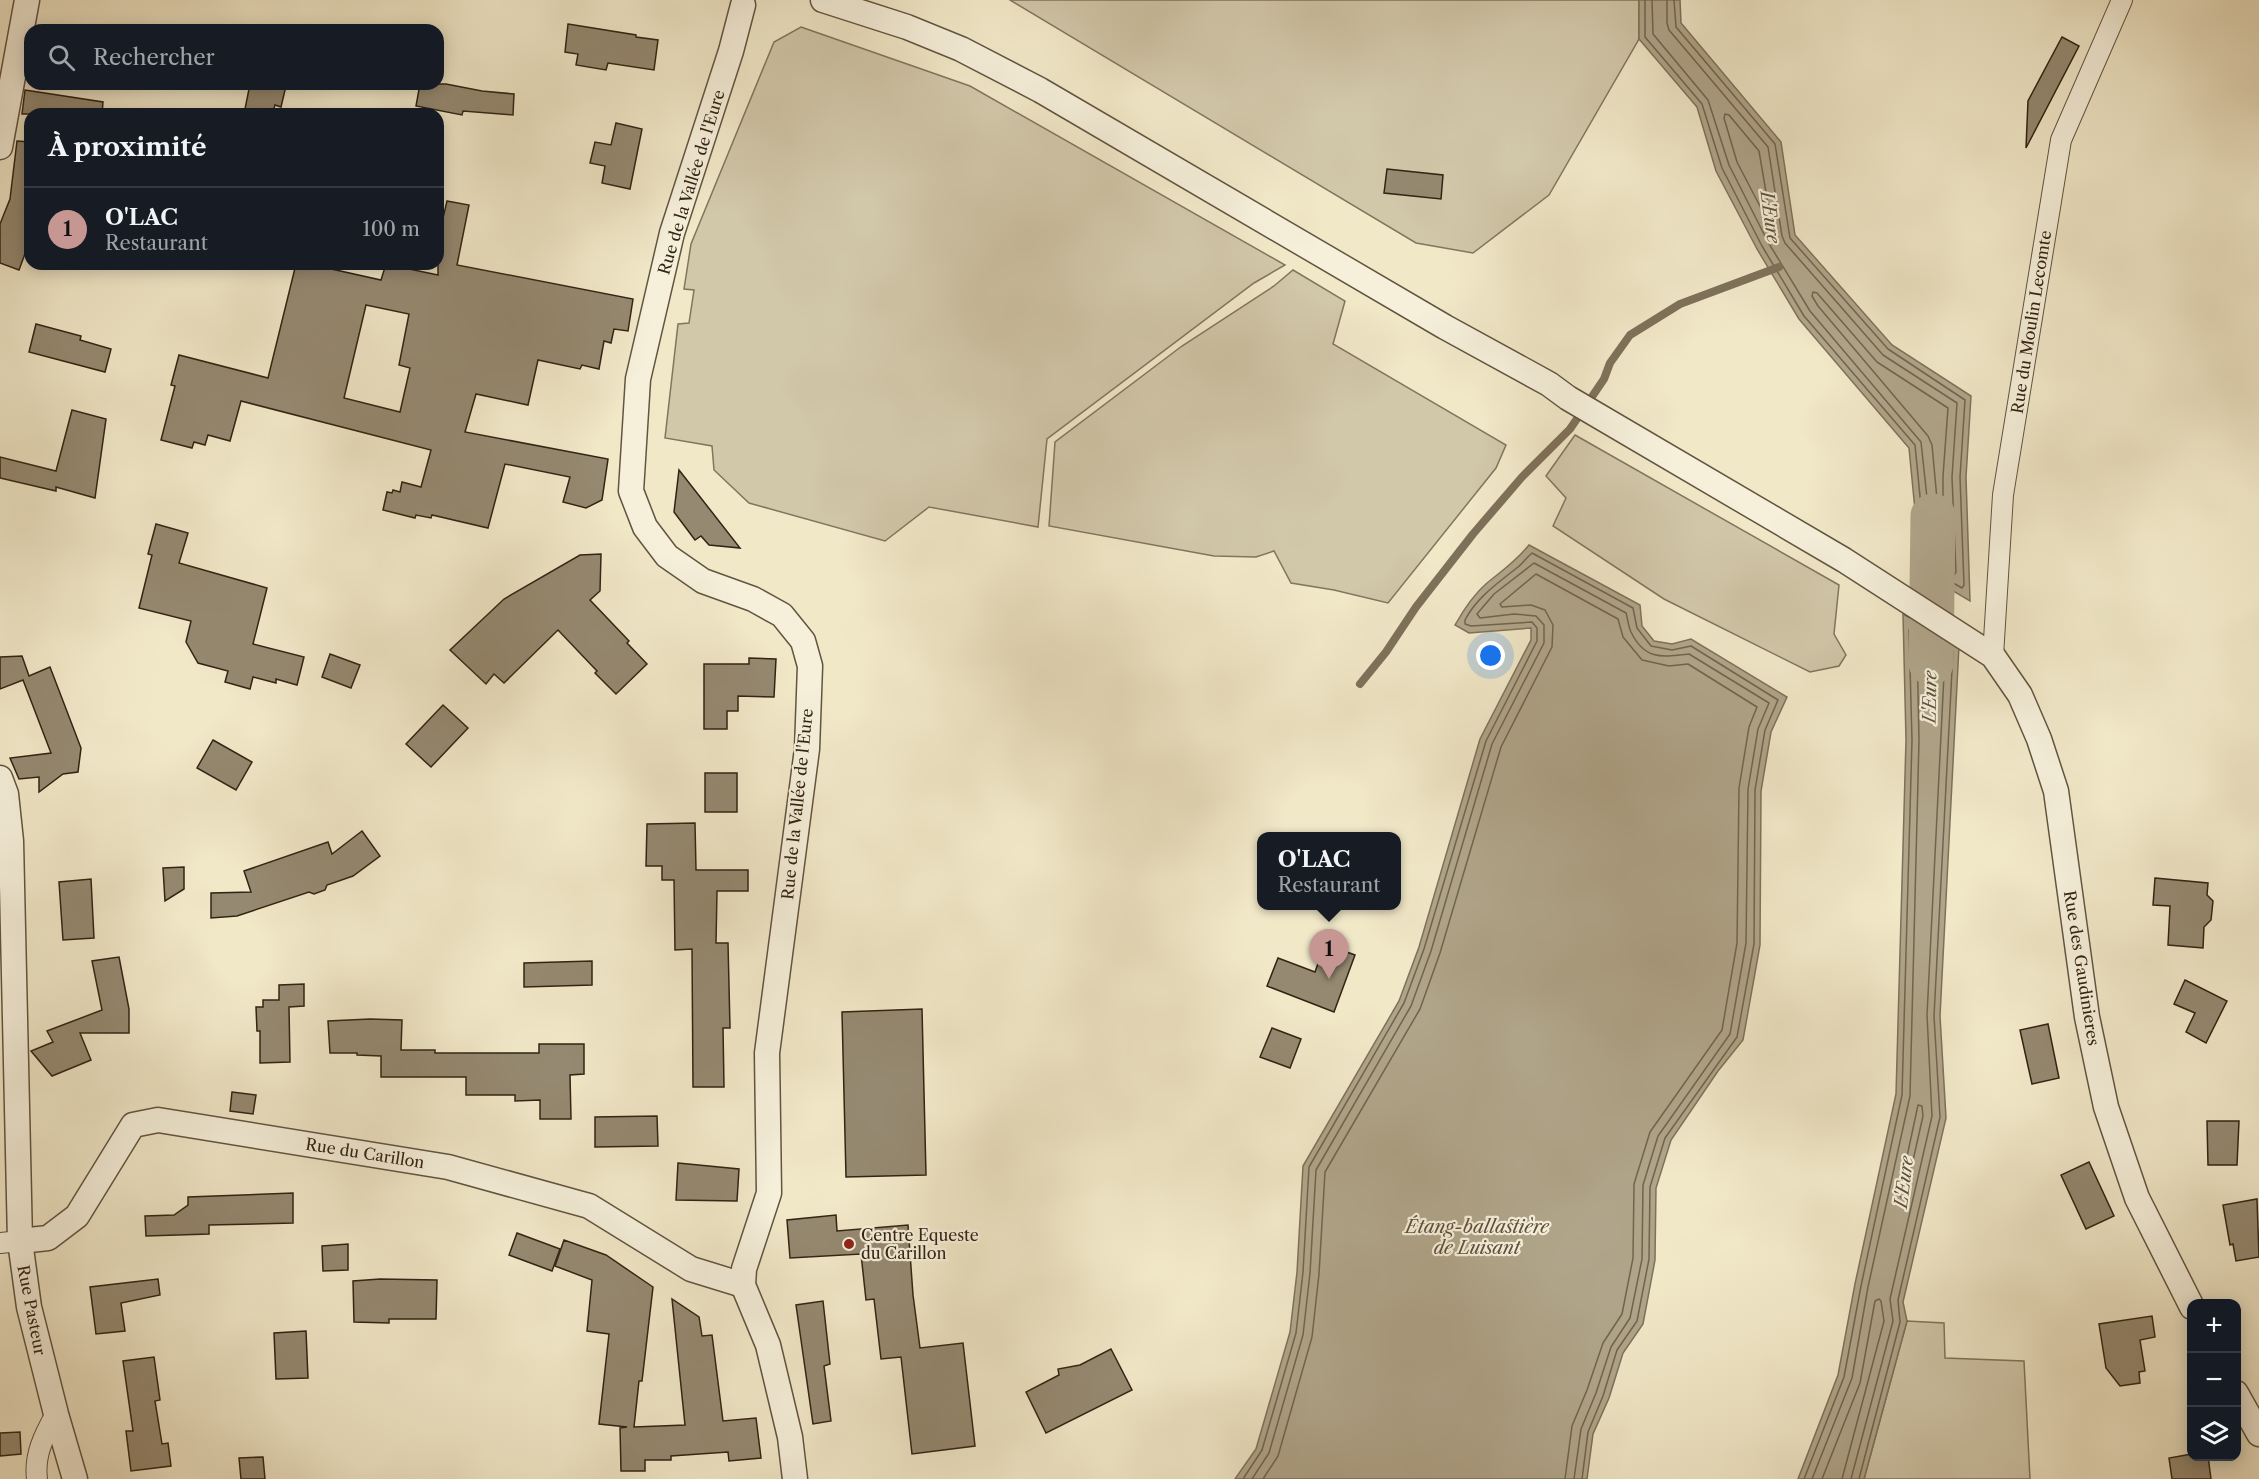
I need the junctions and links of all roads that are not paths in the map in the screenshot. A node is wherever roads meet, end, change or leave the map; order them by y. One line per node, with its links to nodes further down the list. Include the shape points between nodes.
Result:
1 (27, 0): 5 (street)
2 (823, 0): 6 (street, Rue des Gaudinieres, via 950,44 1040,90 1549,384 1844,560)
3 (2122, 0): 6 (street, Rue du Moulin Lecomte, via 2061,140 2003,495)
4 (746, 2): 9 (street, Rue de la Vallée de l'Eure, via 672,233 639,379 631,491 645,527 667,556 703,581 753,599 782,615 803,641 810,666 807,749 767,1053 769,1193 744,1269)
5 (0, 147)
6 (1993, 656): 10 (street, Rue des Gaudinieres, via 2020,695 2056,791 2087,1017 2106,1107 2137,1198)
7 (0, 778): 8 (street, Rue Pasteur, via 6,794 11,841)
8 (10, 1242): 9 (street, Rue du Carillon, via 48,1238 77,1216 133,1125 158,1120 448,1167 590,1206 692,1269); 12 (street, Rue Pasteur)
9 (743, 1285): 16 (street, via 768,1345 790,1437)
10 (2188, 1299)
11 (2241, 1401): 13 (street)
12 (56, 1414): 14 (street, via 42,1440); 15 (street, Rue Pasteur)
13 (2259, 1434)
14 (37, 1479)
15 (75, 1479)
16 (795, 1479)

